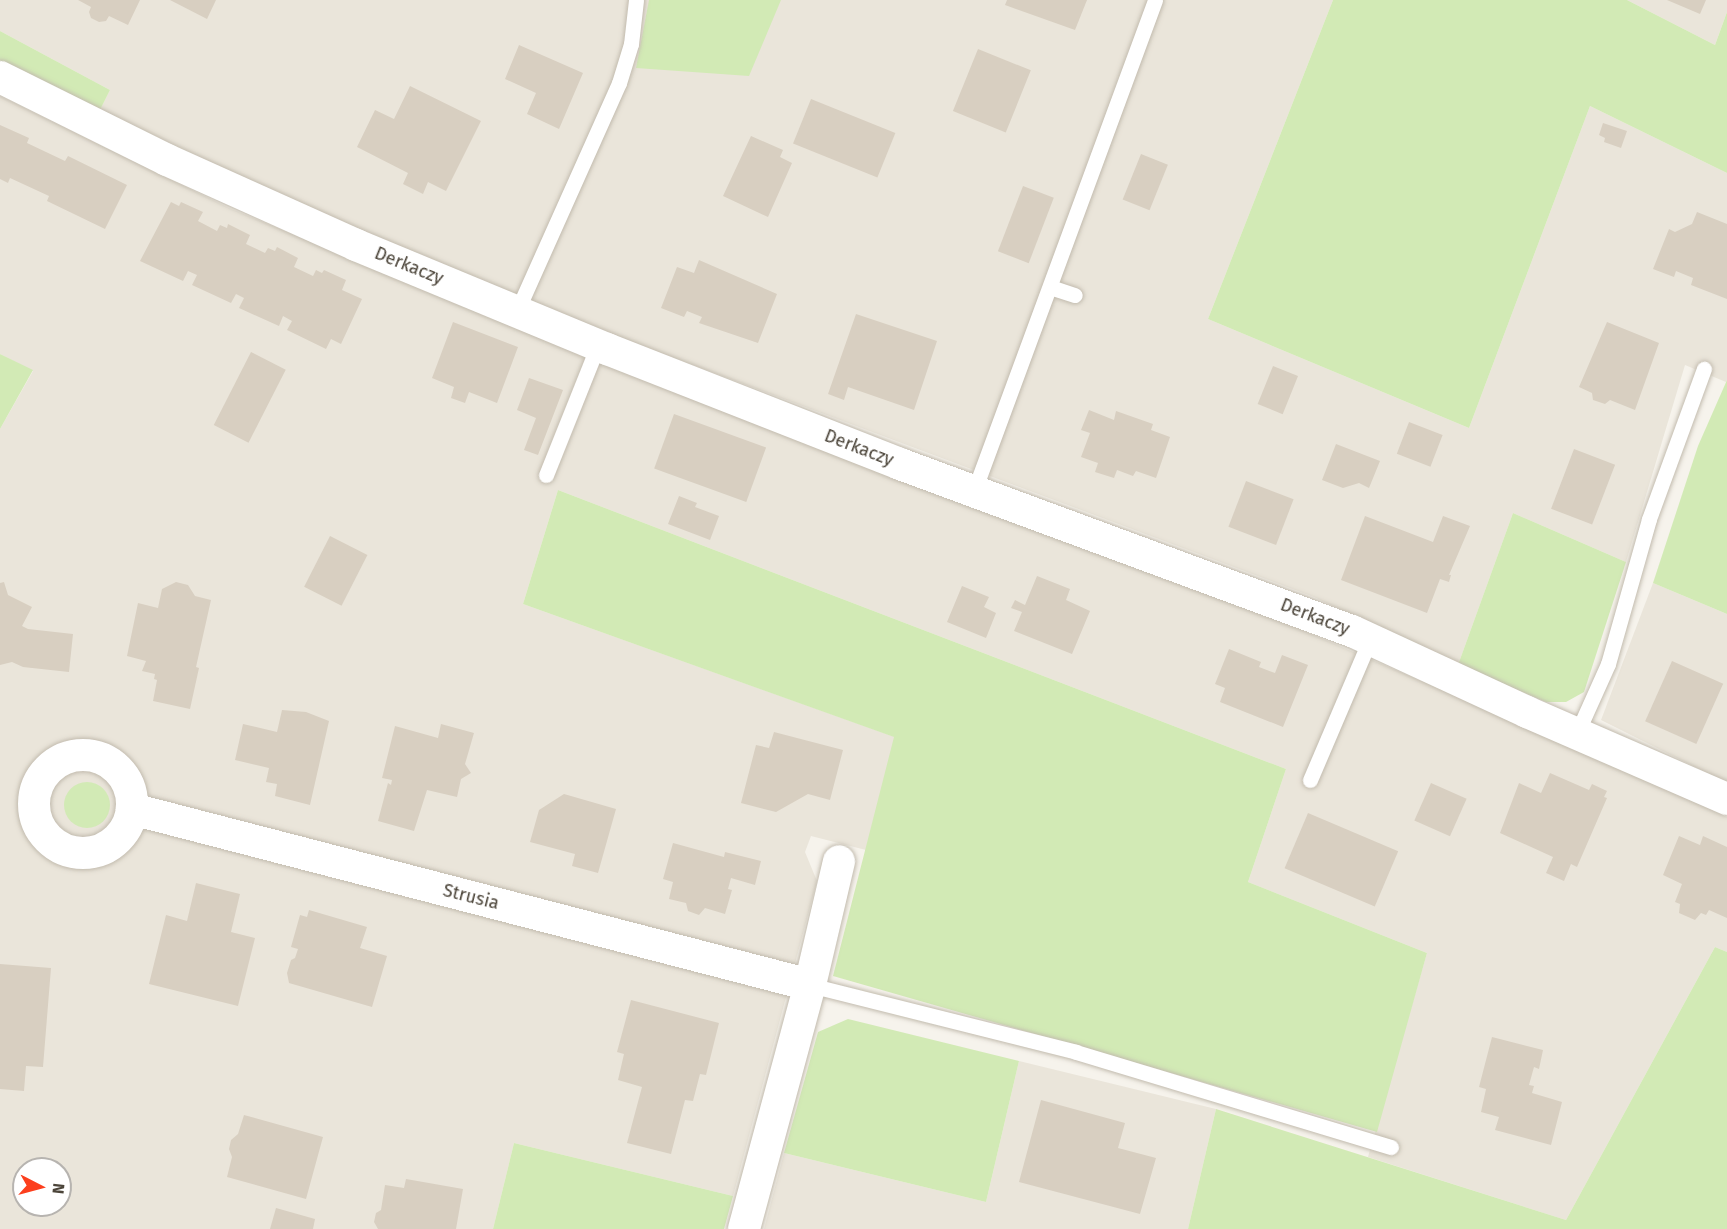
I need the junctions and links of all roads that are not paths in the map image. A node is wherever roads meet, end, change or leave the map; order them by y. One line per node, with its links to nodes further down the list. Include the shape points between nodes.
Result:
1 (636, 0): 6 (lane, via 631,44 619,83)
2 (1155, 0): 4 (lane)
3 (0, 76): 6 (street, Derkaczy, via 178,165 356,245)
4 (1050, 287): 5 (lane); 10 (lane)
5 (1074, 295)
6 (517, 311): 7 (street, Derkaczy)
7 (598, 345): 9 (lane); 10 (street, Derkaczy)
8 (1704, 369): 12 (lane, via 1649,519 1608,664)
9 (546, 475)
10 (974, 491): 11 (street, Derkaczy)
11 (1370, 639): 12 (street, Derkaczy); 13 (lane)
12 (1577, 733): 14 (street, Derkaczy)
13 (1310, 780)
14 (1727, 799)
15 (132, 809): 17 (street, Strusia)
16 (839, 861): 17 (street)
17 (810, 985): 18 (lane, via 1076,1052); 19 (street)
18 (1391, 1147)
19 (744, 1229)

